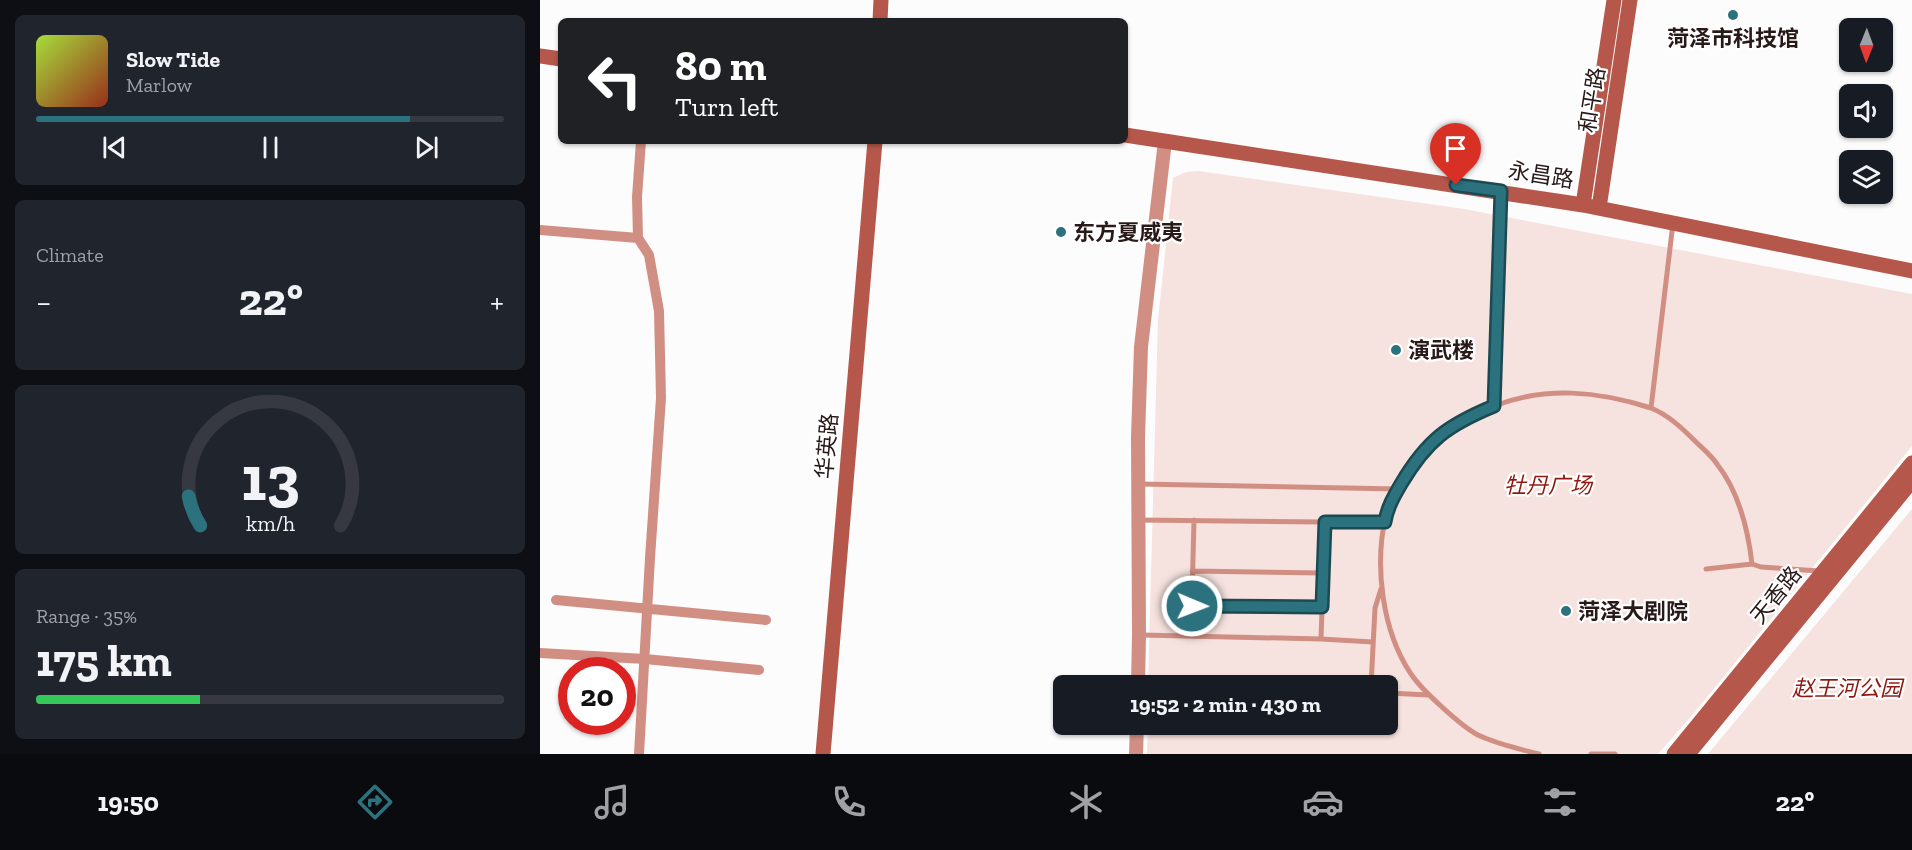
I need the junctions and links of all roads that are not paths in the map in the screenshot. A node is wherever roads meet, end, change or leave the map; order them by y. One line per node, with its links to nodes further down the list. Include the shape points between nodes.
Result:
1 (881, 0): 4 (main road)
2 (1614, 0): 12 (main road, 和平路)
3 (1630, 0): 12 (main road, 和平路)
4 (880, 18)
5 (540, 56): 6 (main road)
6 (558, 59)
7 (1128, 135): 8 (main road, 永昌路)
8 (1165, 141): 11 (main road, 永昌路); 21 (street, via 1142,347)
9 (641, 144): 15 (street)
10 (875, 144): 51 (main road, 华英路)
11 (1501, 191): 12 (main road, 永昌路); 17 (lane)
12 (1591, 206): 13 (main road, 永昌路)
13 (1673, 222): 16 (main road, 永昌路); 18 (lane)
14 (540, 230): 15 (street)
15 (638, 238): 36 (street, via 649,255 659,311 662,398)
16 (1912, 271)
17 (1494, 406): 18 (lane, via 1556,392 1607,396); 22 (lane, via 1439,435)
18 (1651, 408): 27 (lane, via 1663,412 1681,427 1718,464 1745,521)
19 (1912, 463): 30 (main road, 天香路)
20 (1912, 482): 30 (main road, 天香路)
21 (1139, 484): 22 (lane); 23 (street)
22 (1398, 489): 26 (lane)
23 (1139, 519): 24 (lane); 38 (street)
24 (1194, 520): 25 (lane); 29 (lane)
25 (1325, 522): 26 (lane); 31 (lane)
26 (1385, 522): 32 (lane)
27 (1752, 564): 28 (lane); 30 (lane)
28 (1706, 569)
29 (1192, 571): 31 (lane); 34 (lane)
30 (1830, 572): 56 (main road, 天香路); 57 (main road, 天香路)
31 (1323, 573): 35 (lane)
32 (1382, 587): 41 (lane, via 1375,608); 48 (lane, via 1385,616 1392,634 1410,674)
33 (556, 600): 36 (street)
34 (1192, 606): 35 (lane); 39 (lane)
35 (1322, 607): 40 (lane)
36 (647, 609): 37 (street); 43 (street)
37 (766, 620)
38 (1139, 634): 39 (lane); 45 (street)
39 (1191, 636): 40 (lane)
40 (1321, 639): 41 (lane)
41 (1373, 642): 46 (lane)
42 (540, 654): 43 (street)
43 (645, 659): 44 (street); 50 (street)
44 (759, 670)
45 (1138, 675)
46 (1372, 675)
47 (1398, 693): 48 (lane)
48 (1429, 695): 53 (lane, via 1478,735)
49 (1137, 735): 52 (street)
50 (639, 754)
51 (823, 754)
52 (1136, 754)
53 (1539, 754)
54 (1591, 754): 55 (lane)
55 (1615, 754)
56 (1674, 754)
57 (1688, 754)

